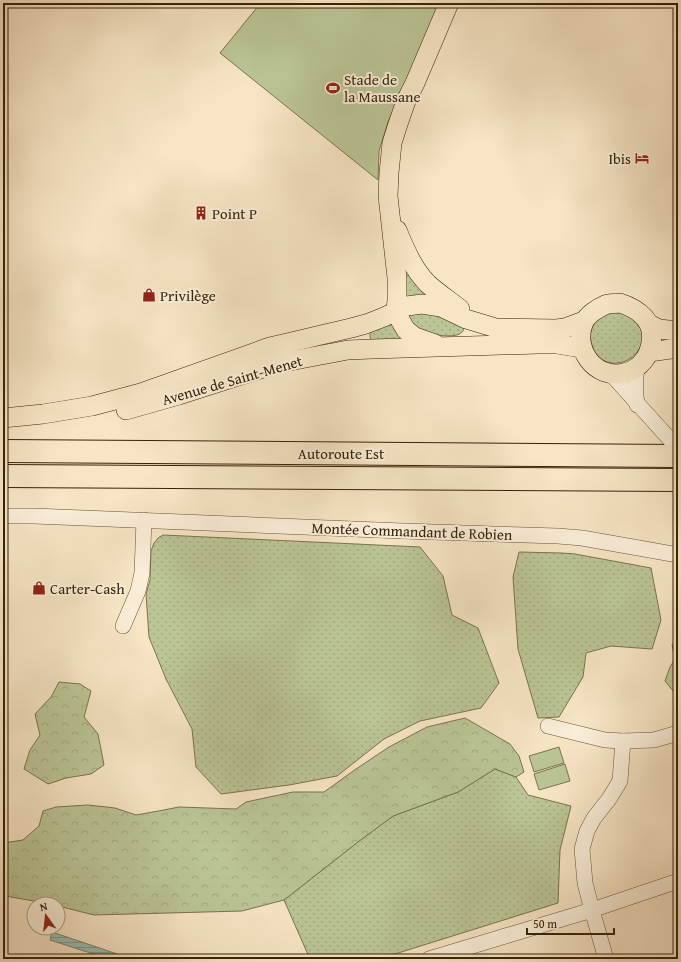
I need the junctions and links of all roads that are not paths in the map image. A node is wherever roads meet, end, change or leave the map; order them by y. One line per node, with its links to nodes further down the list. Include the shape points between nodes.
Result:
1 (449, 3): 2 (main road, via 406,101 392,143 388,196)
2 (391, 215): 3 (main road); 8 (main road, via 405,250 428,283)
3 (397, 278): 4 (main road); 6 (main road, via 390,298 382,310)
4 (396, 311): 6 (main road, Avenue de Saint-Menet); 8 (main road, Avenue de Saint-Menet, via 422,304 441,307); 10 (main road, via 406,330 415,337 434,344)
5 (584, 321): 7 (main road, via 593,311 606,305 620,303 639,312); 8 (main road, via 556,329 496,328); 11 (main road)
6 (366, 324): 17 (main road, Avenue de Saint-Menet, via 270,347 141,393 92,406)
7 (649, 324): 9 (main road, via 659,329); 13 (main road, via 652,338)
8 (485, 325)
9 (678, 331)
10 (452, 346): 11 (main road, Avenue de Saint-Menet, via 557,344); 18 (main road, Avenue de Saint-Menet, via 348,350 279,363 131,409 77,421)
11 (582, 348): 15 (main road, via 588,360 598,369)
12 (678, 348): 13 (main road)
13 (649, 352): 14 (main road)
14 (637, 367): 15 (main road, via 629,372); 16 (street)
15 (610, 373): 16 (street)
16 (637, 405): 19 (street)
17 (3, 418)
18 (3, 427)
19 (676, 450): 20 (highway, Autoroute Est)
20 (3, 451)
21 (3, 476): 22 (highway, Autoroute Est)
22 (678, 480)
23 (3, 516): 24 (street, Montée Commandant de Robien)
24 (144, 520): 25 (street, Montée Commandant de Robien, via 558,536); 26 (street, via 142,573 138,591)
25 (678, 555)
26 (123, 626)
27 (548, 726): 29 (street, via 605,740)
28 (678, 733): 29 (street, via 654,740)
29 (623, 741): 31 (street, via 620,781 594,818 582,849 585,883)
30 (678, 881): 31 (street)
31 (592, 910): 32 (street); 33 (street)
32 (429, 959)
33 (606, 959)

